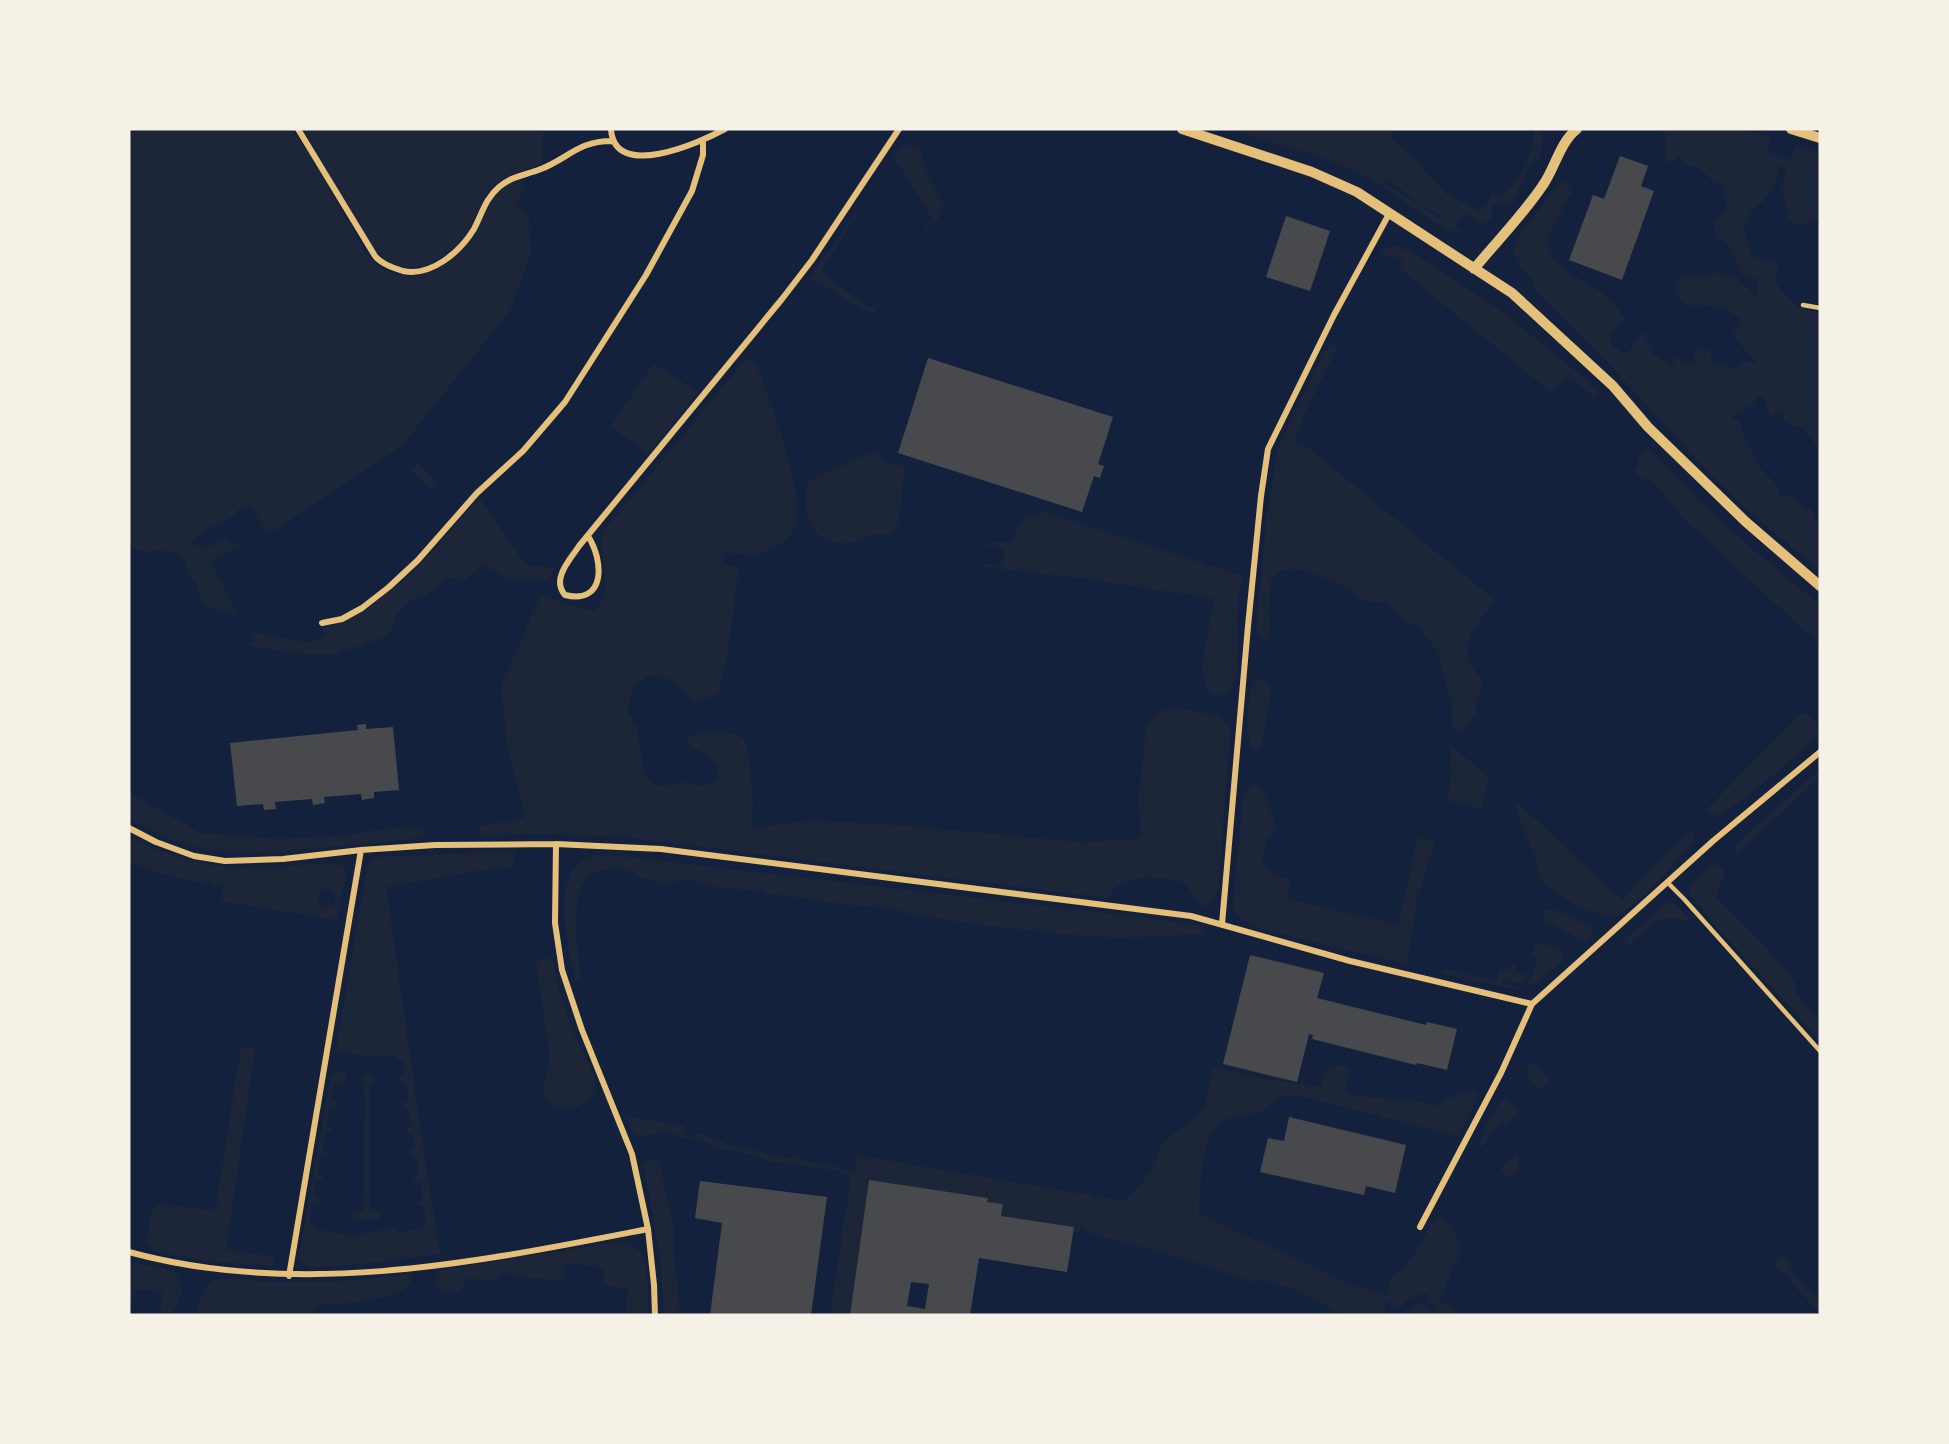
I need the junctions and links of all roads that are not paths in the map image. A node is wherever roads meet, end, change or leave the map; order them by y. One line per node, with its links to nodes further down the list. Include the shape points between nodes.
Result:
1 (298, 129): 9 (street, via 366,245 378,260 407,272 433,267 453,253 474,229 490,195 504,182 554,164 581,146)
2 (611, 129): 9 (street)
3 (725, 129): 10 (street)
4 (899, 129): 15 (street, via 819,251 754,336)
5 (1182, 129): 11 (street, via 1312,172 1357,192)
6 (1791, 129): 8 (street)
7 (1574, 130): 12 (street, via 1533,199)
8 (1820, 138)
9 (612, 141): 10 (street, via 621,151 643,155)
10 (703, 141): 17 (street, via 703,155 692,191 646,275 565,402 389,587 342,619)
11 (1389, 214): 12 (street); 23 (street, via 1268,449)
12 (1474, 269): 16 (street, via 1512,293 1613,386 1648,427 1746,522)
13 (1803, 305): 14 (lane)
14 (1820, 308)
15 (588, 536): 15 (street, via 559,582 565,595 584,597 594,590 599,561)
16 (1820, 586)
17 (322, 623)
18 (1820, 752): 22 (street)
19 (129, 828): 21 (street, via 194,856 225,861 283,860)
20 (556, 844): 21 (street); 23 (street, via 661,849 1191,916); 27 (street, via 555,923 562,970 632,1154)
21 (361, 850): 29 (street)
22 (1667, 882): 24 (street); 25 (lane)
23 (1222, 924): 24 (street, via 1350,961)
24 (1532, 1004): 26 (street, via 1501,1073)
25 (1820, 1052)
26 (1420, 1227)
27 (648, 1229): 29 (street, via 418,1267); 30 (street)
28 (129, 1252): 29 (street, via 239,1273)
29 (289, 1276)
30 (655, 1315)

